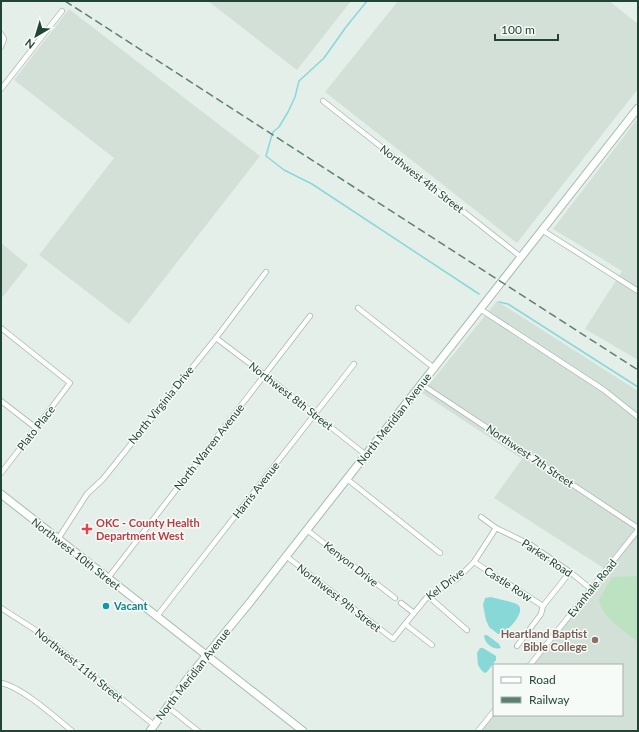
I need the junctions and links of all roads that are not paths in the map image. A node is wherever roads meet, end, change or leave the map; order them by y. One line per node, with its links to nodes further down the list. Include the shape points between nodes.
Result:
1 (62, 11): 4 (street)
2 (1, 34): 3 (street, via 4,40)
3 (1, 47)
4 (1, 88)
5 (323, 101): 8 (street, Northwest 4th Street)
6 (638, 108): 7 (main road, North Meridian Avenue)
7 (542, 230): 8 (main road, North Meridian Avenue); 10 (street)
8 (521, 257): 12 (main road, North Meridian Avenue)
9 (266, 272): 15 (street, North Virginia Drive)
10 (638, 291)
11 (358, 308): 17 (street)
12 (480, 308): 17 (main road, North Meridian Avenue); 22 (street, via 604,390)
13 (310, 316): 18 (street, North Warren Avenue)
14 (1, 328): 23 (street, Plato Place, via 70,383)
15 (216, 338): 18 (street, Northwest 8th Street); 32 (street, North Virginia Drive, via 103,479 87,494)
16 (354, 364): 21 (street, Harris Avenue)
17 (434, 368): 19 (main road, North Meridian Avenue)
18 (265, 375): 21 (street, Northwest 8th Street); 37 (street, North Warren Avenue)
19 (421, 384): 24 (main road, North Meridian Avenue); 30 (street, Northwest 7th Street)
20 (1, 401): 23 (street)
21 (315, 414): 24 (street, Northwest 8th Street); 45 (street, Harris Avenue)
22 (638, 417)
23 (36, 428): 25 (street, Plato Place)
24 (366, 455): 26 (main road, North Meridian Avenue)
25 (1, 473)
26 (347, 479): 31 (main road, North Meridian Avenue); 33 (street)
27 (1, 494): 32 (main road, Northwest 10th Street)
28 (481, 517): 29 (street, Parker Road)
29 (496, 528): 35 (street, Kel Drive); 36 (street, Parker Road, via 531,545)
30 (638, 529): 38 (street, Evanhale Road)
31 (307, 530): 34 (main road, North Meridian Avenue); 40 (street, Kenyon Drive)
32 (58, 539): 37 (main road, Northwest 10th Street)
33 (440, 553)
34 (286, 556): 48 (street, Northwest 9th Street); 51 (main road, North Meridian Avenue)
35 (474, 562): 39 (street, Kel Drive, via 457,579); 42 (street, Castle Row)
36 (570, 572): 38 (street, Parker Road); 42 (street)
37 (108, 578): 45 (main road, Northwest 10th Street)
38 (591, 589): 52 (street, Evanhale Road)
39 (428, 596): 44 (street, Kel Drive); 47 (street)
40 (395, 598)
41 (401, 603): 44 (street)
42 (543, 606): 50 (street, via 541,614)
43 (1, 608): 56 (street, Northwest 11th Street, via 40,633)
44 (414, 613): 46 (street, Kel Drive)
45 (157, 616): 51 (main road, Northwest 10th Street)
46 (406, 624): 48 (street, Kel Drive); 49 (street)
47 (466, 630)
48 (393, 639)
49 (432, 645)
50 (517, 646)
51 (207, 655): 54 (main road, North Meridian Avenue); 59 (main road, Northwest 10th Street)
52 (531, 664)
53 (1, 683): 57 (street, via 31,698)
54 (168, 707): 56 (main road, North Meridian Avenue); 58 (street)
55 (493, 712): 60 (street)
56 (152, 728)
57 (72, 731)
58 (198, 731)
59 (303, 731)
60 (478, 731)

